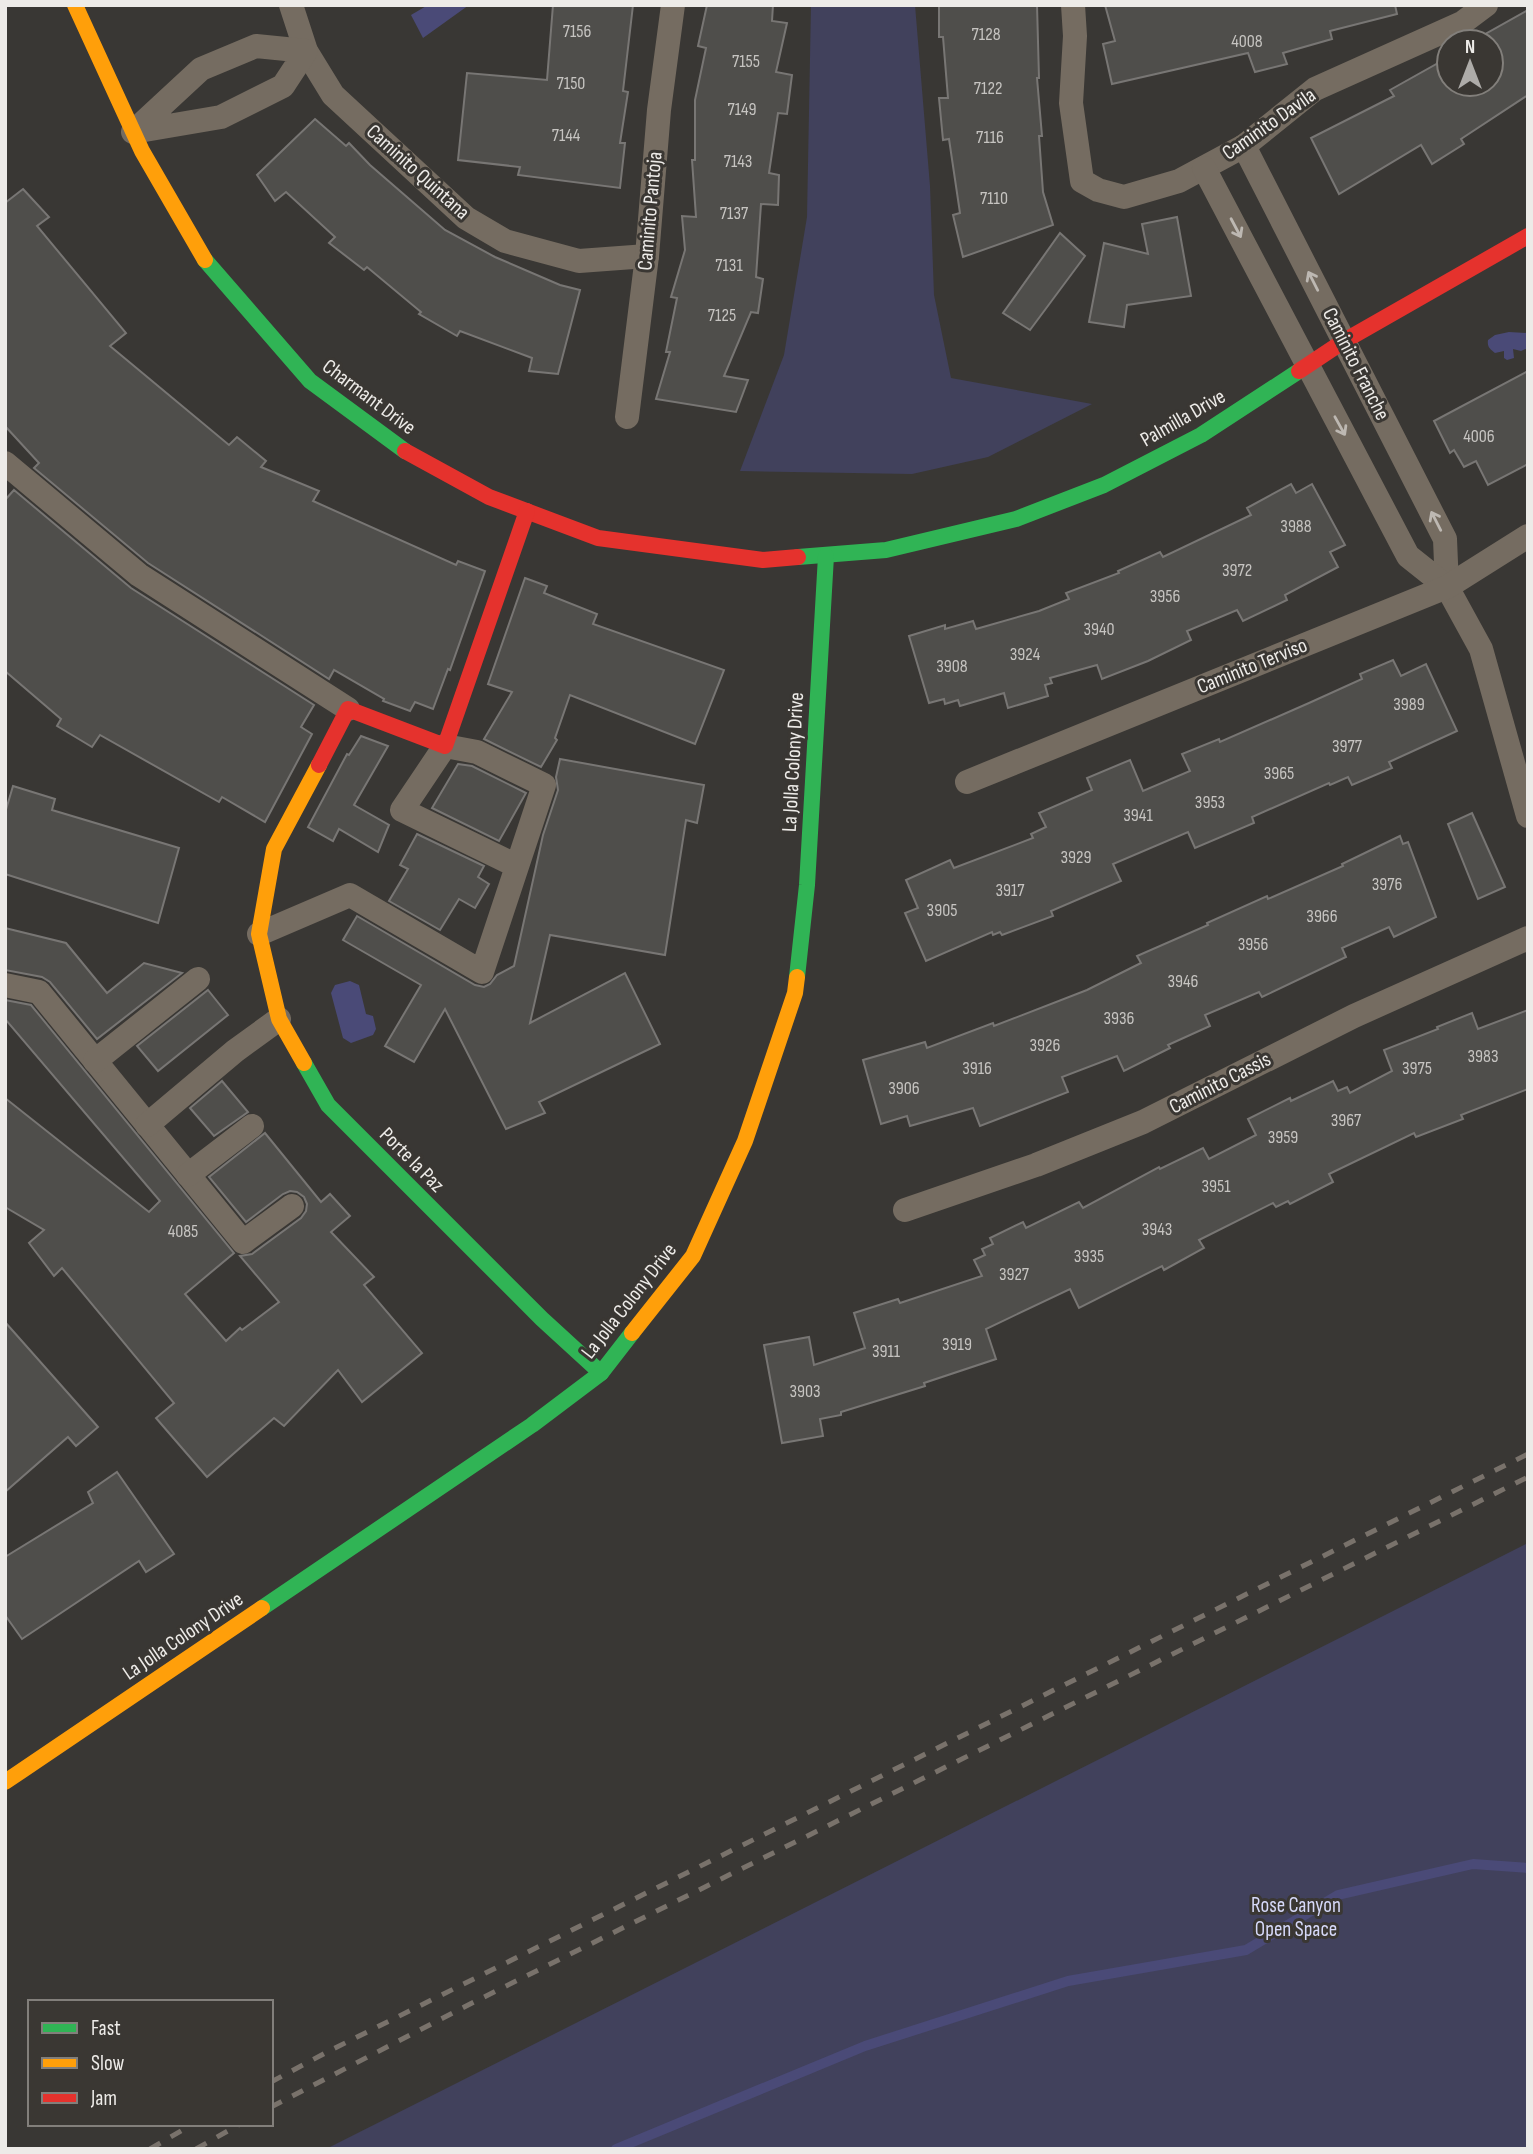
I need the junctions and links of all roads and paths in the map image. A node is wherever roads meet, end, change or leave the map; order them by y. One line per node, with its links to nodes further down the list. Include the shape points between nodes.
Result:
1 (75, 5): 7 (street, Charmant Drive)
2 (291, 5): 6 (street, Caminito Quintana)
3 (673, 5): 11 (street, Caminito Pantoja)
4 (1073, 5): 9 (street, Caminito Davila, via 1071,103 1082,181 1124,197 1179,181)
5 (1486, 5): 8 (street, Caminito Davila, via 1462,23 1315,89)
6 (306, 51): 7 (street, via 283,86 222,117); 7 (street, via 256,46 201,69); 11 (street, Caminito Quintana, via 332,95 466,218 505,241 579,261)
7 (133, 132): 16 (street, Charmant Drive, via 200,255 310,381 399,448 489,497)
8 (1244, 146): 9 (street, Caminito Davila); 12 (street, Caminito Franche, one-way to 8)
9 (1204, 168): 13 (street, Caminito Franche, one-way to 13)
10 (1528, 236): 12 (street, Palmilla Drive)
11 (647, 256): 14 (street, Caminito Pantoja)
12 (1344, 341): 13 (street, Palmilla Drive); 19 (street, Caminito Franche, one-way to 12, via 1446,539)
13 (1307, 366): 18 (street, Palmilla Drive, via 1201,435 1104,485 1016,519 886,550); 19 (street, Caminito Franche, one-way to 19, via 1408,556)
14 (627, 416)
15 (5, 463): 20 (street, via 139,575)
16 (527, 511): 18 (street, Charmant Drive, via 598,538 763,560); 21 (street)
17 (1528, 536): 19 (street, Caminito Terviso)
18 (826, 556): 36 (street, La Jolla Colony Drive, via 807,885 795,993 745,1141 693,1256)
19 (1447, 587): 22 (street, Caminito Terviso); 23 (street, Caminito Franche, via 1480,649)
20 (348, 709): 21 (street); 25 (street, via 274,849)
21 (444, 746): 24 (street, via 477,752 544,785); 24 (street, via 402,810)
22 (968, 782)
23 (1528, 816)
24 (517, 866): 25 (street, via 482,972 350,895)
25 (259, 934): 29 (street, Porte la Paz)
26 (1528, 938): 35 (street, Caminito Cassis, via 1354,1016 1143,1122)
27 (198, 979): 30 (street)
28 (5, 985): 30 (street, via 39,992)
29 (279, 1019): 31 (street); 36 (street, Porte la Paz, via 328,1105)
30 (95, 1061): 31 (street)
31 (147, 1125): 33 (street)
32 (252, 1126): 33 (street)
33 (188, 1175): 34 (street, via 243,1242)
34 (292, 1206)
35 (905, 1210)
36 (601, 1373): 37 (street, La Jolla Colony Drive, via 532,1425)
37 (5, 1782)

